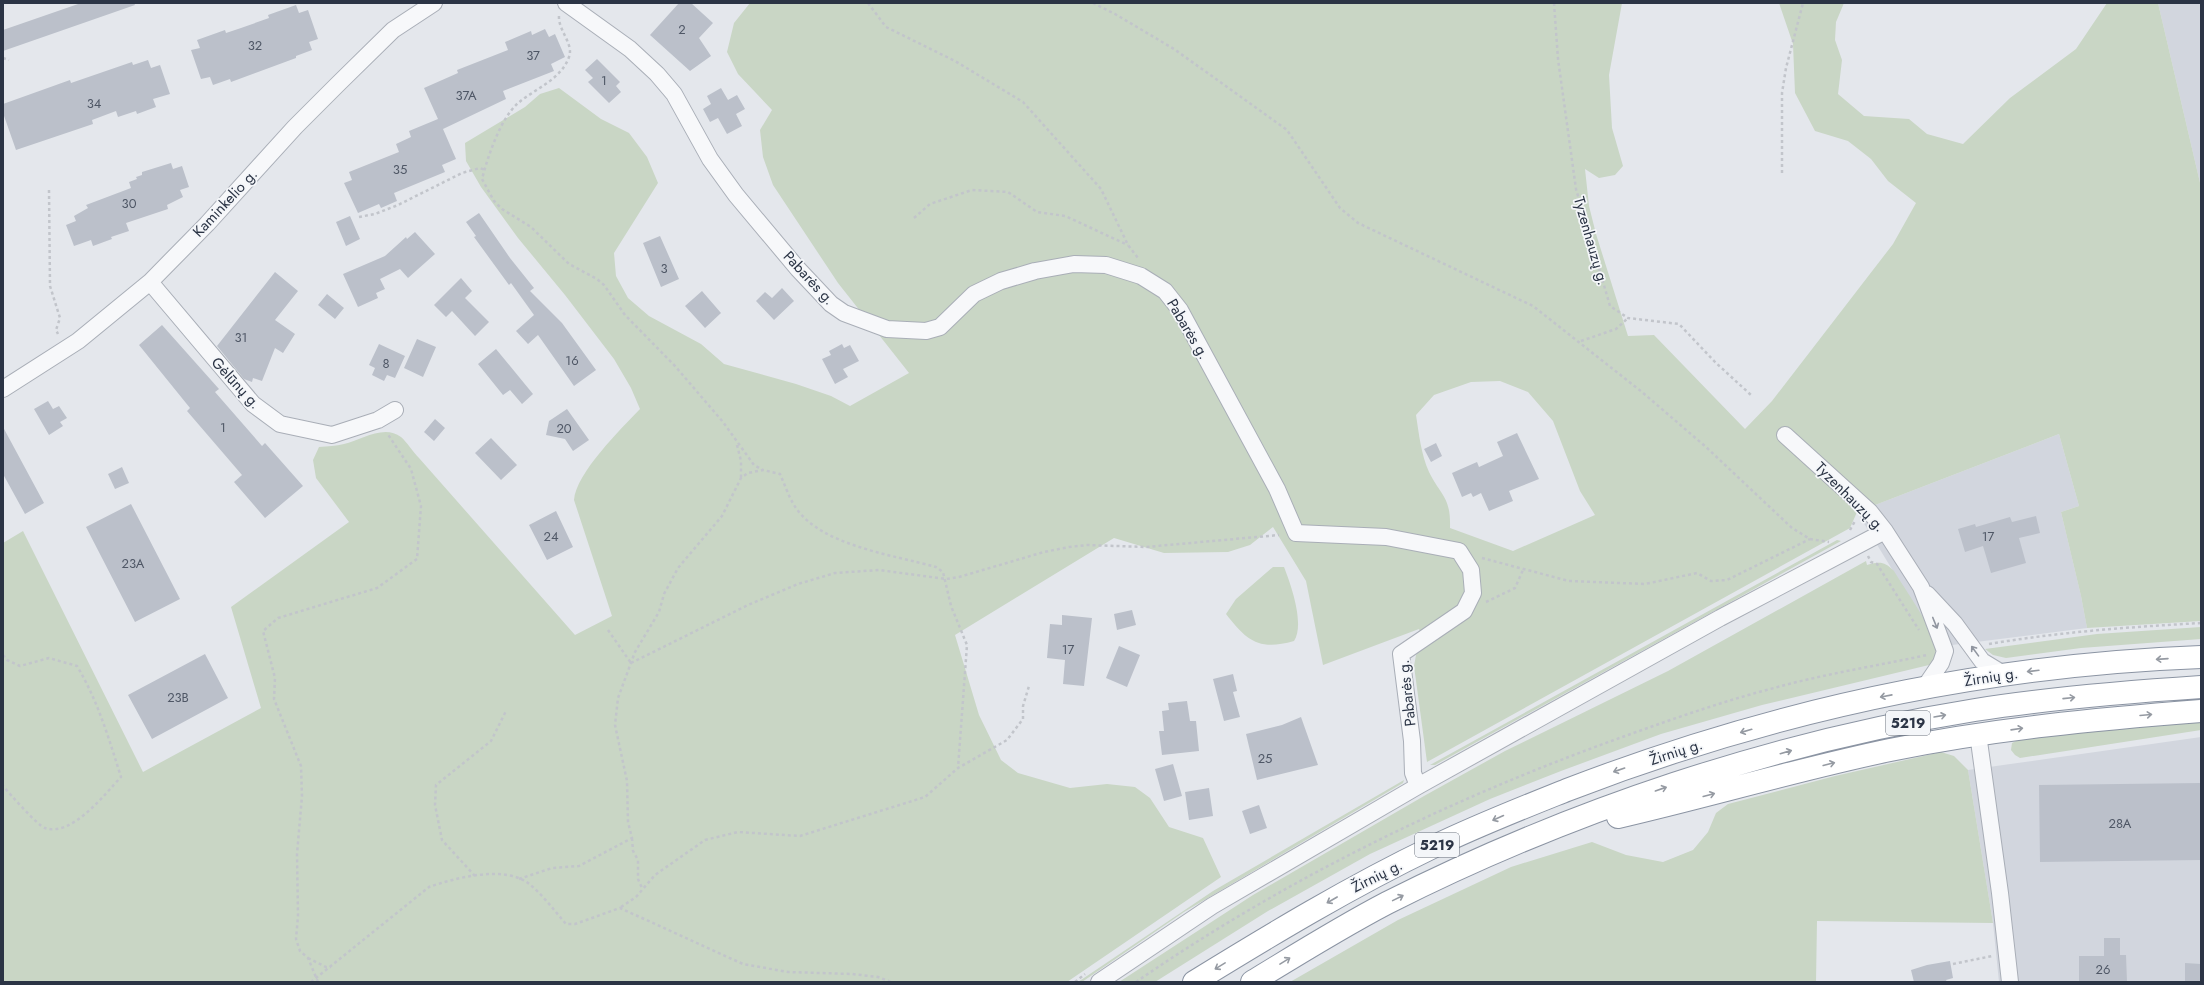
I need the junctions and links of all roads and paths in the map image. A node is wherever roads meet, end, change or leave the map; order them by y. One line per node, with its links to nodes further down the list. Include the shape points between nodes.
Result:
1 (434, 3): 16 (street, Kaminkelio g., via 393,30 333,89)
2 (868, 3): 14 (path, via 886,27 955,61 1023,102 1101,189)
3 (1093, 3): 18 (path, via 1174,49 1287,130 1340,208 1358,223 1533,306)
4 (1554, 3): 17 (path, Tyzenhauzų g., via 1558,59 1576,189 1610,306)
5 (1803, 3): 10 (path, via 1782,93)
6 (563, 6): 9 (path, via 559,20 570,49 564,67 516,105 494,141); 30 (street, Pabarės g., via 630,49 657,74 674,94 710,158 736,195 798,269 831,304 844,313 887,329 926,331 940,327 974,294 1001,281 1035,271 1074,264 1106,265 1142,276 1166,291 1180,310 1277,489)
7 (3, 58): 8 (path)
8 (8, 60)
9 (484, 170): 12 (path, via 480,168 462,173 398,205); 25 (path, via 482,179 494,201 531,227 569,264 604,285 625,315 675,366 723,422)
10 (1782, 174)
11 (49, 190): 19 (path, via 50,286 60,318 56,330)
12 (359, 217)
13 (914, 218): 14 (path, via 930,204 972,190 1008,192 1037,212 1065,216)
14 (1128, 245): 15 (path)
15 (1142, 263)
16 (150, 282): 19 (street, Kaminkelio g., via 122,307); 23 (street, Gėlūnų g., via 253,404 280,424 332,435)
17 (1628, 318): 18 (path, via 1616,329); 21 (path, Tyzenhauzų g., via 1679,324)
18 (1580, 342): 31 (path, via 1706,447 1792,528)
19 (64, 350): 20 (street, Kaminkelio g.)
20 (3, 389)
21 (1751, 395)
22 (395, 410): 23 (street, Gėlūnų g.)
23 (378, 420): 63 (path, via 411,469 421,506 417,558 377,588 278,618 263,631 275,678 274,699 301,766 296,939 300,951)
24 (1785, 435): 29 (street, Tyzenhauzų g., via 1862,505)
25 (737, 443): 26 (path, via 754,465); 27 (path)
26 (763, 470): 27 (path, via 748,473); 36 (path, via 780,474 797,509 807,520 821,529 842,541 864,549 936,567 943,572)
27 (741, 478): 45 (path, via 722,516 678,568 664,594 659,612)
28 (1852, 528): 33 (path)
29 (1886, 531): 33 (street); 37 (street, Tyzenhauzų g.)
30 (1296, 533): 34 (street, via 1386,537); 36 (path, via 1146,547 1069,547)
31 (1810, 539): 32 (path); 35 (path, via 1727,580 1711,581 1697,574 1645,584 1615,584 1569,581)
32 (1830, 542)
33 (1861, 543): 41 (path, via 1871,562 1877,564); 55 (street, via 1720,618)
34 (1459, 551): 35 (path); 38 (street, Pabarės g., via 1471,570 1473,593)
35 (1523, 570): 38 (path, via 1515,588)
36 (946, 579): 45 (path, via 880,570 835,573 798,584 748,605); 53 (path, via 951,606 967,645)
37 (1921, 587): 42 (street, Tyzenhauzų g.); 49 (street, Tyzenhauzų g., one-way to 49, via 1945,651 1941,663)
38 (1464, 611): 55 (street, Pabarės g., via 1401,654 1412,741 1413,773)
39 (2201, 623): 42 (path, via 2038,635)
40 (608, 630): 45 (path)
41 (1921, 634)
42 (1972, 647): 46 (street, Tyzenhauzų g., one-way to 42, via 1982,661)
43 (3, 655): 54 (path, via 7,660 20,666 49,658 77,666 89,685 103,720 120,777 79,820 57,830 43,828)
44 (2201, 657): 46 (highway, Žirnių g. / 5219, one-way to 46, via 2106,663)
45 (631, 663): 57 (path, via 618,698 615,725 627,781 628,822)
46 (2005, 675): 49 (highway, Žirnių g. / 5219)
47 (1028, 686): 53 (path, via 1023,719 1007,740)
48 (2201, 687): 56 (highway, Žirnių g. / 5219, one-way to 48, via 1714,772 1872,730 1976,710 2043,701)
49 (1924, 688): 71 (highway, Žirnių g. / 5219, one-way to 71, via 1798,716 1696,745 1614,772 1518,809 1434,846 1358,885)
50 (506, 711): 58 (path, via 491,741 465,759 436,785 435,805 442,840)
51 (2201, 711): 52 (highway, 5219, one-way to 51, via 2078,721)
52 (1978, 734): 56 (highway, 5219, one-way to 52, via 1856,758); 62 (street)
53 (958, 768): 60 (path, via 925,797 800,836 738,832 705,840 655,875)
54 (3, 786)
55 (1418, 786): 70 (street, via 1212,906)
56 (1534, 836): 72 (highway, Žirnių g. / 5219, one-way to 56, via 1385,904)
57 (632, 838): 59 (path, via 579,866 552,868); 60 (path, via 633,851 638,860 638,879)
58 (475, 876): 59 (path, via 501,875); 65 (path, via 453,879 429,887)
59 (518, 879): 61 (path, via 527,883 566,924 575,924)
60 (642, 888): 61 (path, via 636,897)
61 (620, 908): 69 (path, via 744,964 788,972 878,977)
62 (2006, 953): 64 (path); 73 (street)
63 (308, 958): 65 (path, via 326,967); 66 (path)
64 (1953, 964)
65 (332, 967): 66 (path)
66 (316, 978): 67 (path); 68 (path)
67 (311, 982)
68 (318, 982)
69 (891, 982)
70 (1099, 982)
71 (1194, 982)
72 (1252, 982)
73 (2010, 982)

